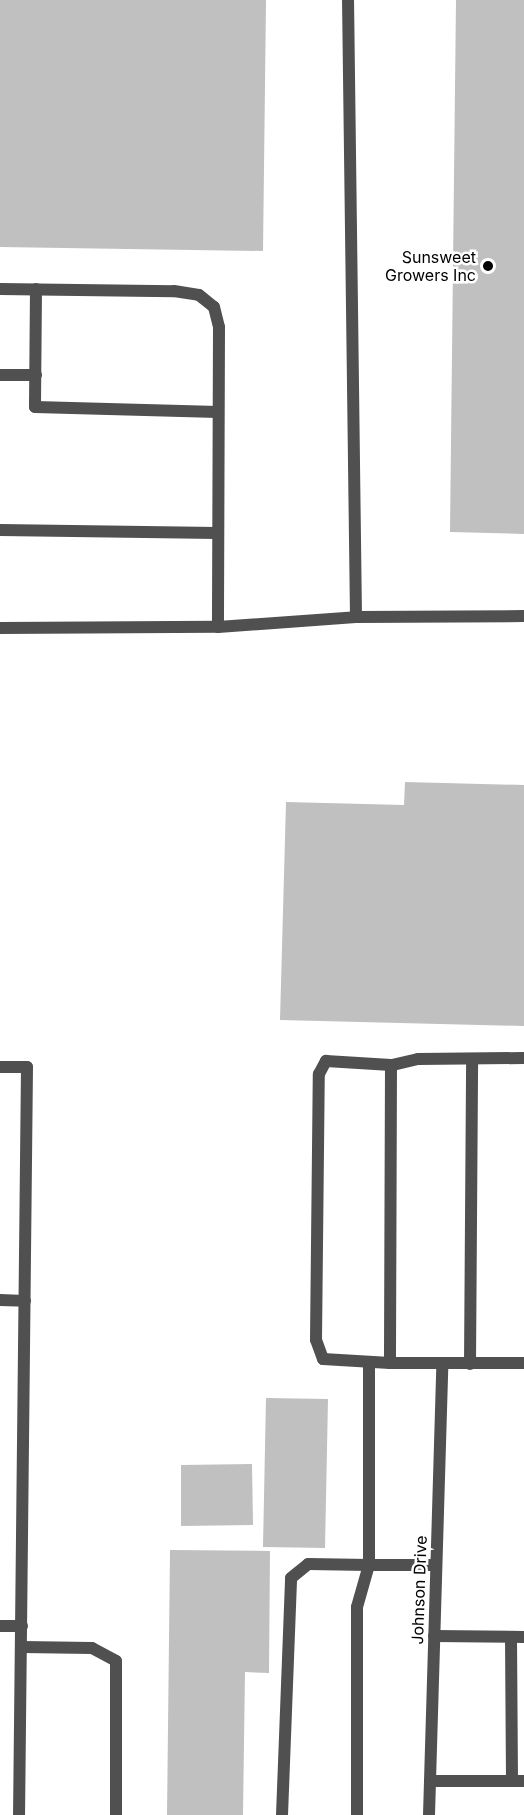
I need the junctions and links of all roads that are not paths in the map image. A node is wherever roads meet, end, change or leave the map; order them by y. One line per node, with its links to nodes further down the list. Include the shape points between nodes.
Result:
1 (348, 0): 10 (street)
2 (0, 289): 3 (street)
3 (36, 289): 5 (street); 6 (street, via 199,295 214,307 219,327)
4 (0, 375): 5 (street)
5 (36, 375): 6 (street, via 35,407)
6 (218, 412): 8 (street)
7 (0, 530): 8 (street)
8 (217, 533): 11 (street)
9 (524, 616): 10 (street)
10 (356, 617): 11 (street)
11 (218, 627): 12 (street)
12 (0, 628)
13 (472, 1059): 14 (street); 15 (street); 22 (street)
14 (524, 1059)
15 (392, 1065): 19 (street, via 327,1061 319,1074 316,1340 323,1359); 20 (street)
16 (0, 1067): 18 (street, via 27,1067)
17 (0, 1300): 18 (street)
18 (25, 1301): 27 (street)
19 (369, 1362): 20 (street); 24 (street)
20 (390, 1363): 23 (street)
21 (524, 1363): 22 (street)
22 (470, 1364): 23 (street)
23 (442, 1366): 25 (street, Johnson Drive)
24 (369, 1565): 25 (street); 35 (street, via 308,1564 291,1578); 36 (street, via 357,1607)
25 (436, 1565): 28 (street, Johnson Drive)
26 (0, 1626): 27 (street)
27 (22, 1626): 30 (street)
28 (434, 1636): 29 (street); 31 (street, Johnson Drive)
29 (518, 1637): 32 (street)
30 (22, 1647): 33 (street); 34 (street, via 92,1648 116,1661)
31 (430, 1781): 32 (street); 37 (street, Johnson Drive)
32 (518, 1781)
33 (19, 1815)
34 (116, 1815)
35 (282, 1815)
36 (357, 1815)
37 (429, 1815)

